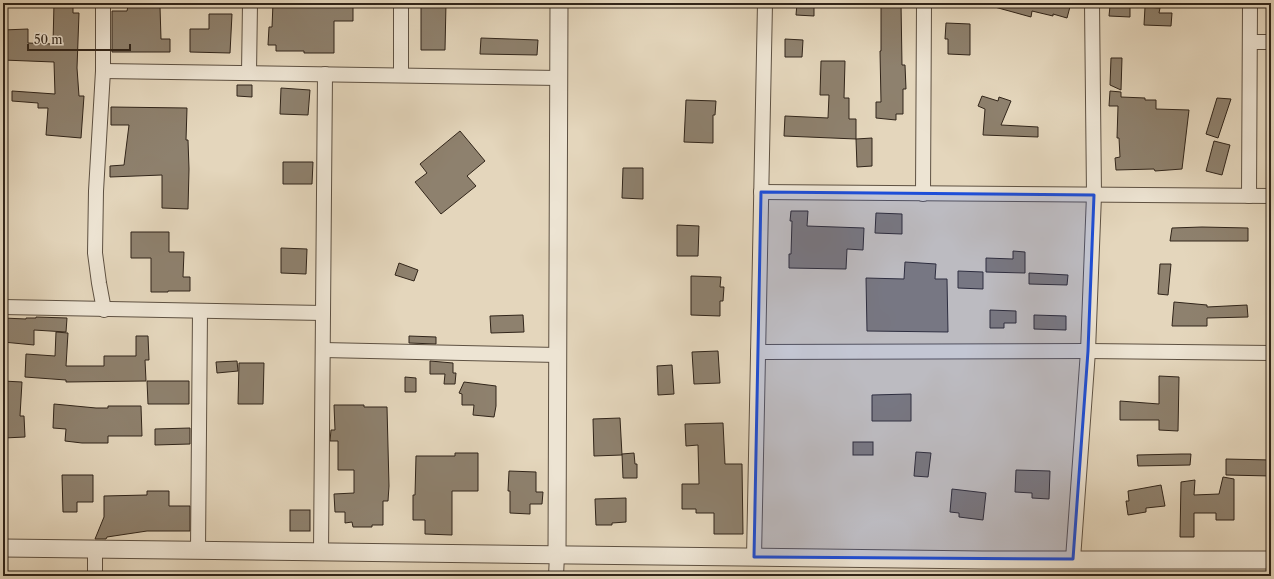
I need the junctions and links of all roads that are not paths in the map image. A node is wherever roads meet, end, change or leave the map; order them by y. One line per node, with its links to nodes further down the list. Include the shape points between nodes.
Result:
1 (103, 3): 11 (street)
2 (250, 3): 12 (street)
3 (401, 3): 14 (street)
4 (559, 3): 15 (street)
5 (766, 3): 16 (street)
6 (924, 3): 17 (street)
7 (1092, 3): 18 (street)
8 (1250, 3): 9 (street)
9 (1250, 42): 10 (street); 19 (street)
10 (1271, 42)
11 (103, 71): 12 (street); 22 (street, via 95,253)
12 (249, 73): 13 (street)
13 (325, 74): 14 (street); 24 (street)
14 (401, 75): 15 (street)
15 (559, 78): 29 (street)
16 (762, 192): 17 (street); 27 (street)
17 (923, 194): 18 (street)
18 (1094, 195): 19 (street); 26 (street)
19 (1249, 196): 20 (street)
20 (1271, 196)
21 (3, 307): 22 (street)
22 (104, 310): 23 (street)
23 (200, 311): 24 (street); 32 (street)
24 (323, 313): 25 (street)
25 (323, 350): 29 (street); 33 (street)
26 (1088, 351): 27 (street); 28 (street); 36 (street)
27 (758, 352): 35 (street)
28 (1271, 353)
29 (558, 355): 34 (street)
30 (3, 548): 31 (street)
31 (94, 549): 32 (street); 38 (street)
32 (198, 550): 33 (street)
33 (321, 552): 34 (street)
34 (557, 555): 35 (street); 39 (street)
35 (754, 557): 36 (street)
36 (1073, 559): 37 (street)
37 (1271, 560)
38 (95, 576)
39 (556, 576)

